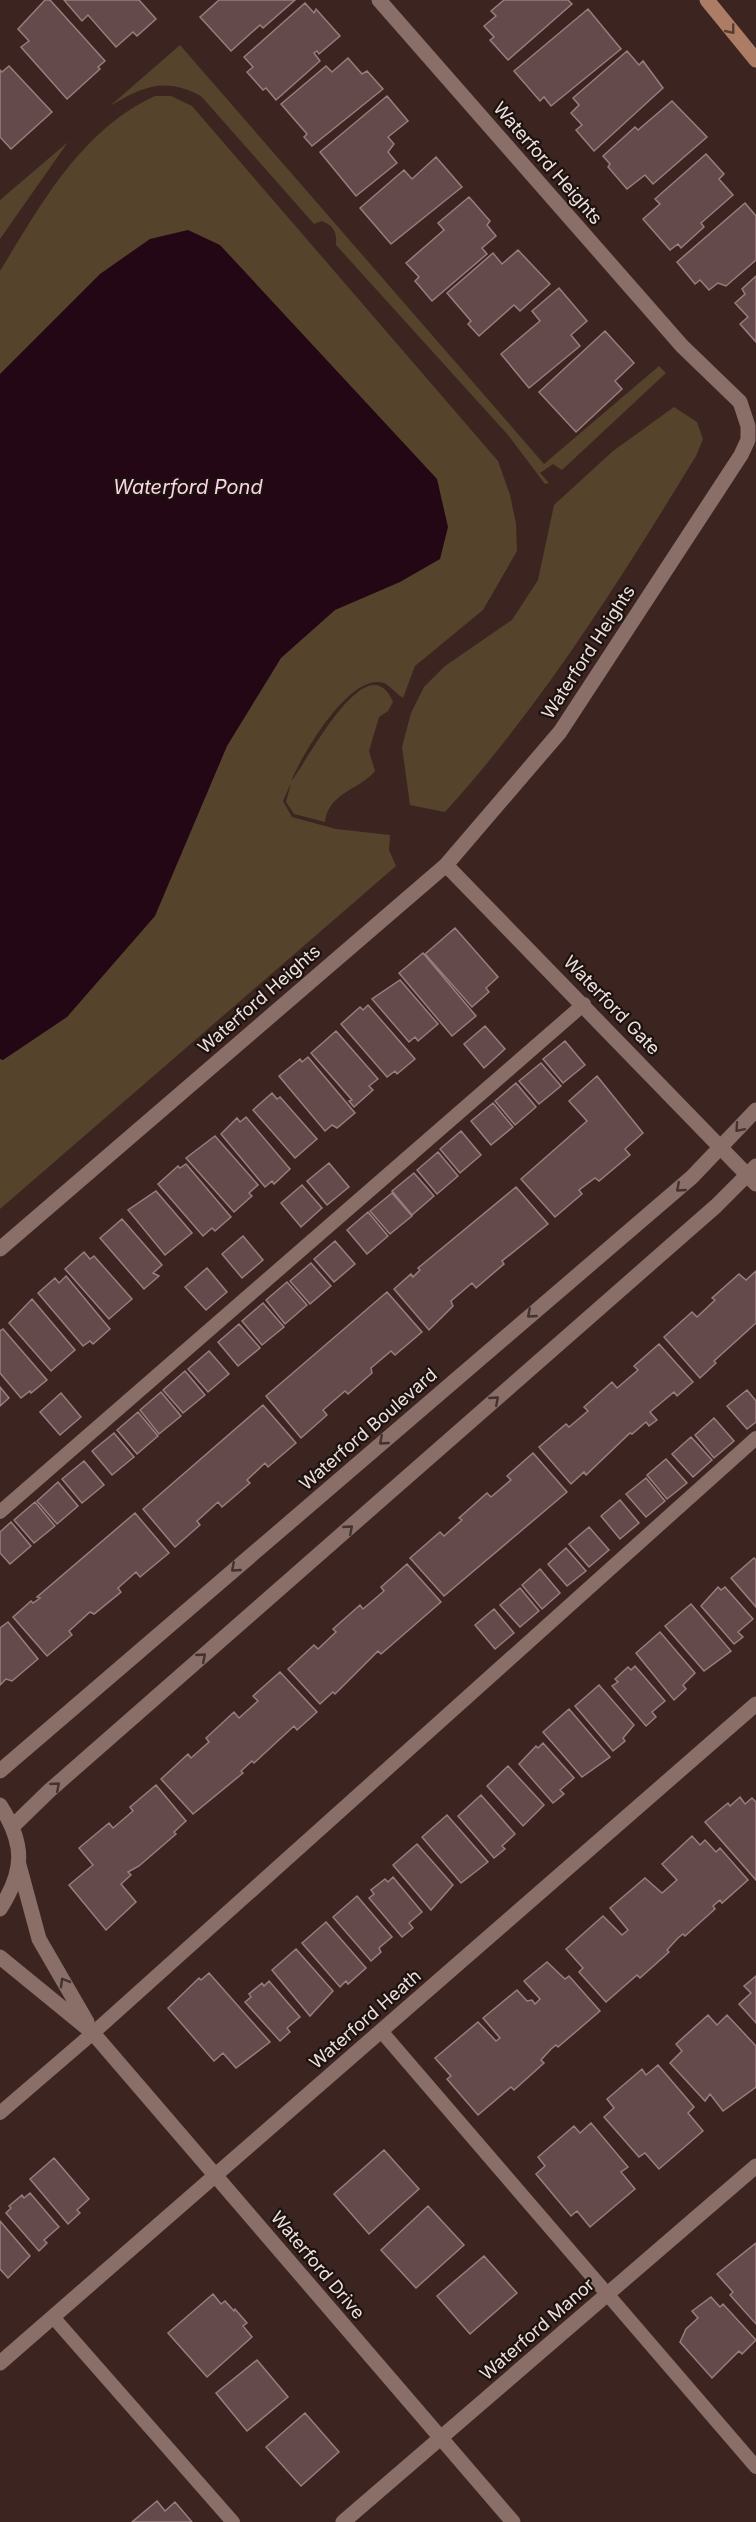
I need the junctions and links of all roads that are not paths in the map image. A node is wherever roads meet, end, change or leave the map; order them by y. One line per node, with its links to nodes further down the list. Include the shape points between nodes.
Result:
1 (379, 0): 4 (street, Waterford Heights, via 682,346 740,402 748,426 748,440 741,455 560,732)
2 (707, 0): 3 (main road, one-way to 3)
3 (756, 60)
4 (446, 864): 5 (street, Waterford Gate); 9 (street, Waterford Heights)
5 (584, 1004): 7 (street, Waterford Gate); 11 (lane)
6 (756, 1110): 7 (street, Waterford Boulevard, one-way to 7)
7 (722, 1148): 8 (street, Waterford Gate); 13 (street, Waterford Boulevard, one-way to 13)
8 (753, 1175): 15 (street, one-way to 8)
9 (0, 1249)
10 (756, 1438): 20 (lane)
11 (0, 1512)
12 (753, 1713): 19 (street, Waterford Heath)
13 (0, 1771)
14 (0, 1805): 15 (street)
15 (13, 1826): 16 (street, via 19,1845)
16 (19, 1865): 17 (street, via 13,1889); 20 (street, Waterford Drive, one-way to 16, via 39,1939)
17 (0, 1909)
18 (0, 1957): 20 (street, Waterford Drive)
19 (381, 2031): 23 (street, Waterford Heath); 24 (lane)
20 (93, 2033): 21 (lane); 23 (street, Waterford Drive)
21 (0, 2113)
22 (756, 2166): 24 (street, Waterford Manor)
23 (216, 2174): 25 (street, Waterford Heath); 27 (street, Waterford Drive)
24 (608, 2294): 27 (street, Waterford Manor); 28 (lane)
25 (53, 2317): 26 (street, Waterford Heath); 29 (lane)
26 (0, 2363)
27 (440, 2439): 30 (street, Waterford Manor); 31 (street, Waterford Drive)
28 (756, 2467)
29 (233, 2522)
30 (343, 2522)
31 (513, 2522)

